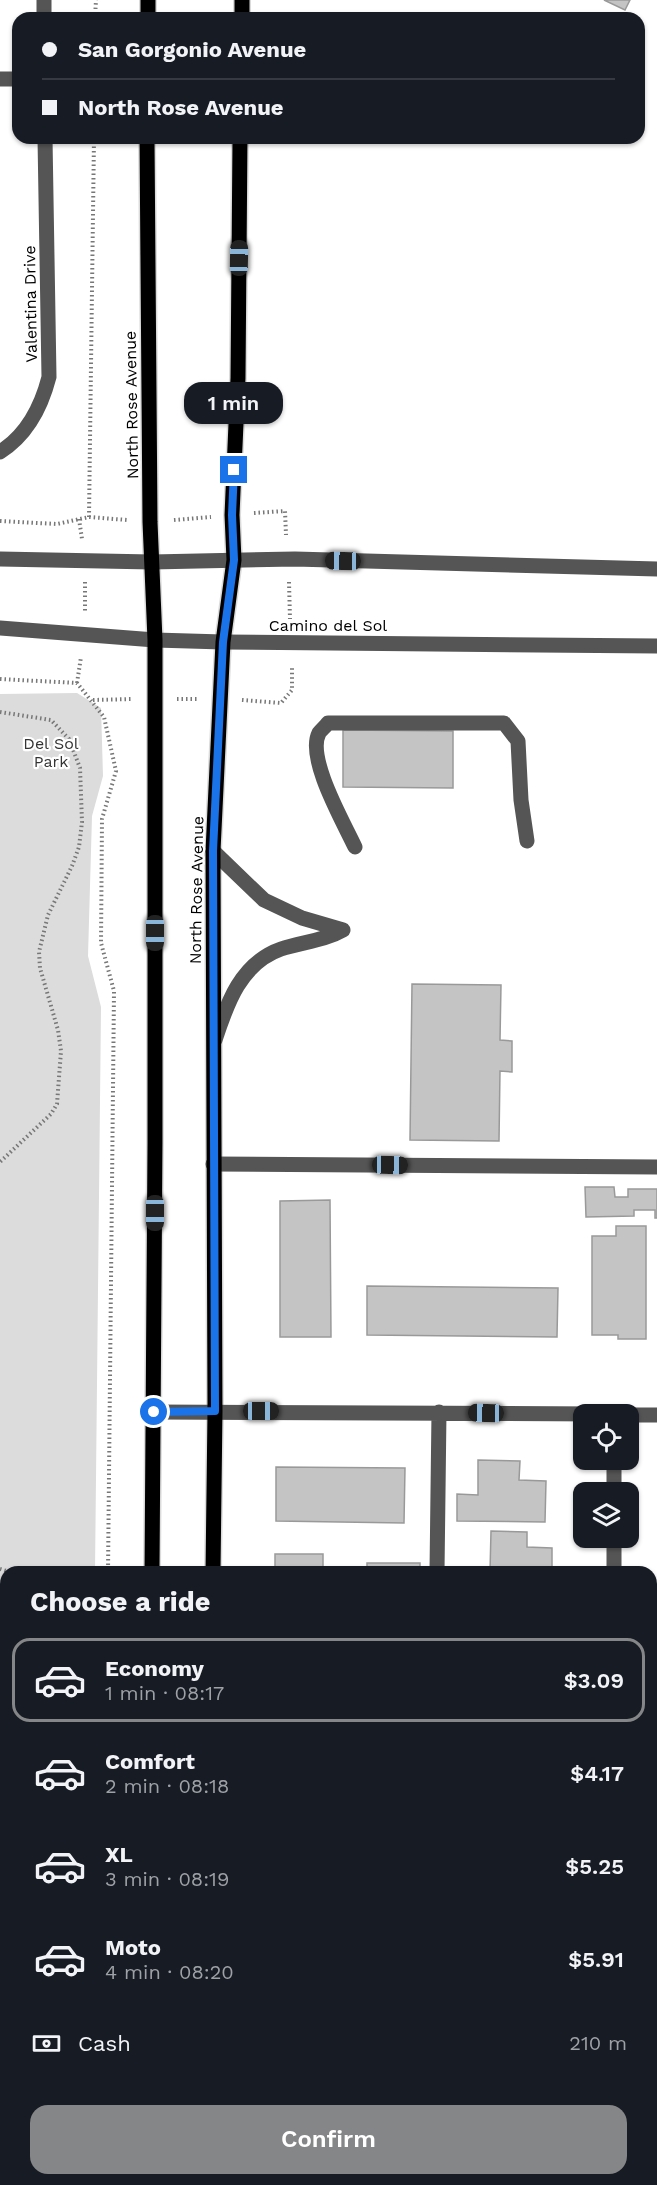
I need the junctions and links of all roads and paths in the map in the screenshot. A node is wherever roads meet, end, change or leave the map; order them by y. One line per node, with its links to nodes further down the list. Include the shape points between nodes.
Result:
1 (45, 144): 5 (street, Valentina Drive, via 49,377 30,423)
2 (94, 144): 6 (path, via 89,517)
3 (147, 144): 11 (main road, North Rose Avenue)
4 (240, 144): 9 (main road, North Rose Avenue)
5 (0, 452)
6 (80, 519): 7 (path, via 57,524); 10 (path)
7 (0, 521)
8 (0, 559): 10 (street)
9 (234, 560): 11 (street); 12 (street); 16 (main road, North Rose Avenue)
10 (85, 561): 11 (street); 14 (path)
11 (152, 562): 15 (main road, North Rose Avenue)
12 (657, 569)
13 (0, 628): 14 (street, Camino del Sol)
14 (85, 635): 15 (street, Camino del Sol); 19 (path)
15 (154, 640): 16 (street, Camino del Sol); 29 (main road, North Rose Avenue)
16 (223, 642): 17 (street, Camino del Sol); 23 (main road, North Rose Avenue)
17 (657, 646)
18 (0, 679): 19 (path)
19 (77, 683): 35 (path, via 104,717 116,771 102,819 101,943 114,991)
20 (0, 712): 25 (path, via 51,720 69,739 80,768 82,822 79,846 48,915 39,952 61,1051 57,1104)
21 (527, 841): 22 (street, via 518,741 504,723 328,723 318,734 316,752 325,784)
22 (355, 847)
23 (213, 851): 24 (main road, North Rose Avenue); 24 (street, via 264,900 302,918 343,930 263,958 238,983)
24 (213, 1046): 26 (main road, North Rose Avenue)
25 (0, 1162)
26 (213, 1164): 27 (street); 28 (main road, North Rose Avenue)
27 (657, 1167)
28 (215, 1411): 29 (street); 30 (street); 37 (main road, North Rose Avenue)
29 (154, 1412): 36 (main road, North Rose Avenue)
30 (440, 1412): 31 (street); 38 (street)
31 (573, 1414)
32 (639, 1415): 33 (street)
33 (657, 1415)
34 (614, 1548): 39 (street)
35 (108, 1566)
36 (152, 1566)
37 (213, 1566)
38 (437, 1566)
39 (614, 1566)

